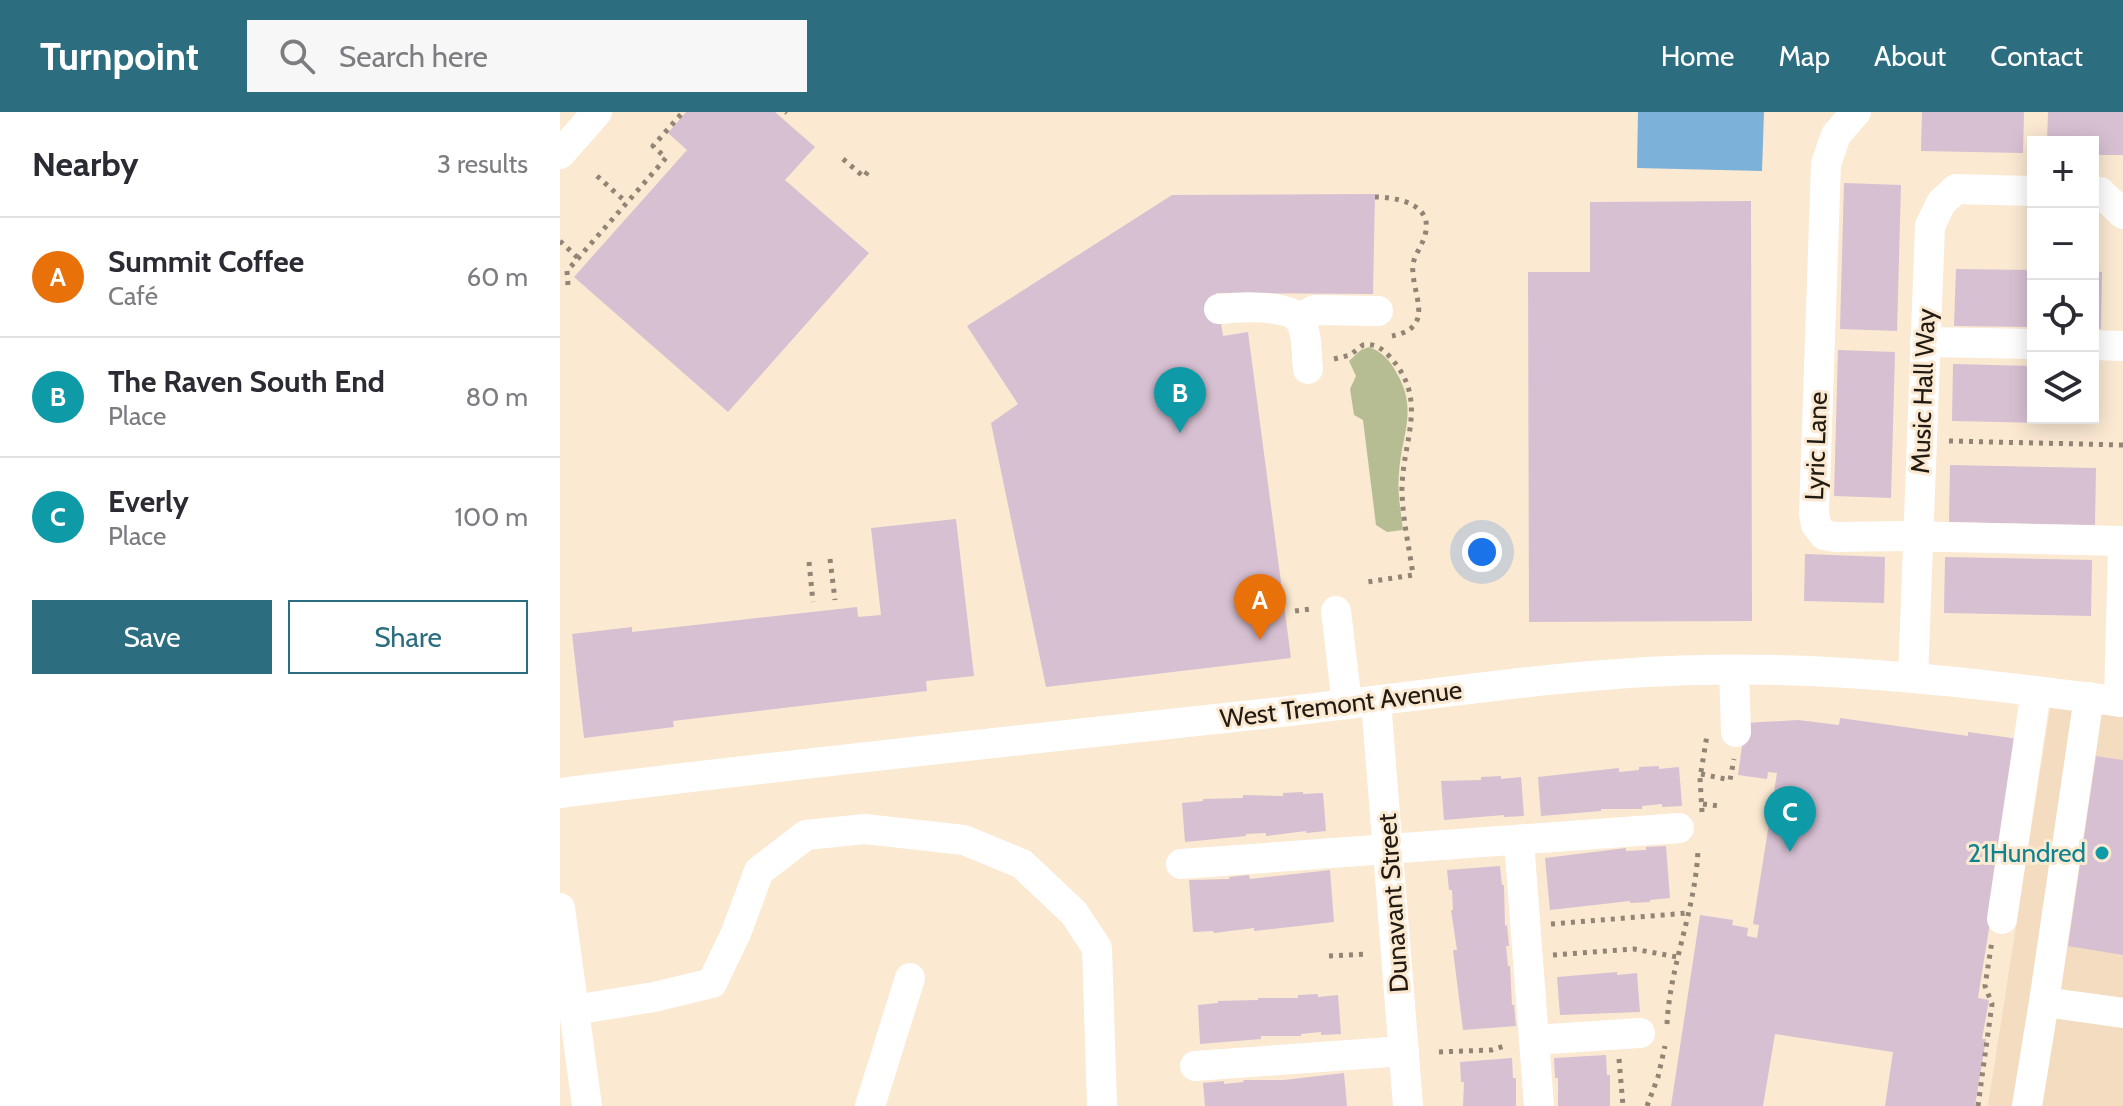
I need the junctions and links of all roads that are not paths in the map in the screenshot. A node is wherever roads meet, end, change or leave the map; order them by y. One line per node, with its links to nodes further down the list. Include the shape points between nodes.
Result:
1 (597, 112): 3 (street)
2 (1856, 112): 15 (street, Lyric Lane, via 1836,135 1826,164 1814,514 1824,535)
3 (560, 154)
4 (2027, 191): 10 (street, Music Hall Way, via 1956,189 1941,203 1930,226)
5 (2099, 192): 6 (street)
6 (2123, 214)
7 (1219, 309): 8 (street, via 1252,307)
8 (1298, 318): 9 (street, via 1315,310); 14 (street)
9 (1382, 328)
10 (1925, 342): 11 (street); 15 (street, Music Hall Way)
11 (2027, 344)
12 (2099, 345): 13 (street)
13 (2123, 346)
14 (1321, 364)
15 (1917, 536): 16 (street, Lyric Lane); 19 (street, Music Hall Way)
16 (2123, 544): 23 (street)
17 (1336, 611): 22 (street, Dunavant Street)
18 (1734, 670): 19 (street, West Tremont Avenue); 22 (street, West Tremont Avenue, via 1578,676); 24 (street)
19 (1913, 678): 20 (street, West Tremont Avenue)
20 (2036, 691): 21 (street, West Tremont Avenue); 31 (street)
21 (2089, 697): 23 (street, West Tremont Avenue); 33 (street)
22 (1361, 702): 25 (street, West Tremont Avenue); 28 (street, Dunavant Street)
23 (2121, 702)
24 (1722, 730)
25 (560, 793)
26 (1693, 829): 27 (street)
27 (1519, 841): 28 (street); 37 (street)
28 (1389, 850): 29 (street); 38 (street, Dunavant Street)
29 (1181, 864)
30 (560, 908): 34 (street)
31 (2002, 919)
32 (910, 978): 41 (street)
33 (2044, 1002): 35 (street); 45 (street)
34 (574, 1010): 40 (street); 42 (street, via 712,983 759,871 806,835 865,829 964,840 1022,864 1074,913 1097,948)
35 (2123, 1013)
36 (1629, 1041): 37 (street)
37 (1522, 1042): 44 (street)
38 (1404, 1051): 39 (street); 43 (street, Dunavant Street)
39 (1195, 1066)
40 (587, 1106)
41 (870, 1106)
42 (1102, 1106)
43 (1408, 1106)
44 (1539, 1106)
45 (2027, 1106)

